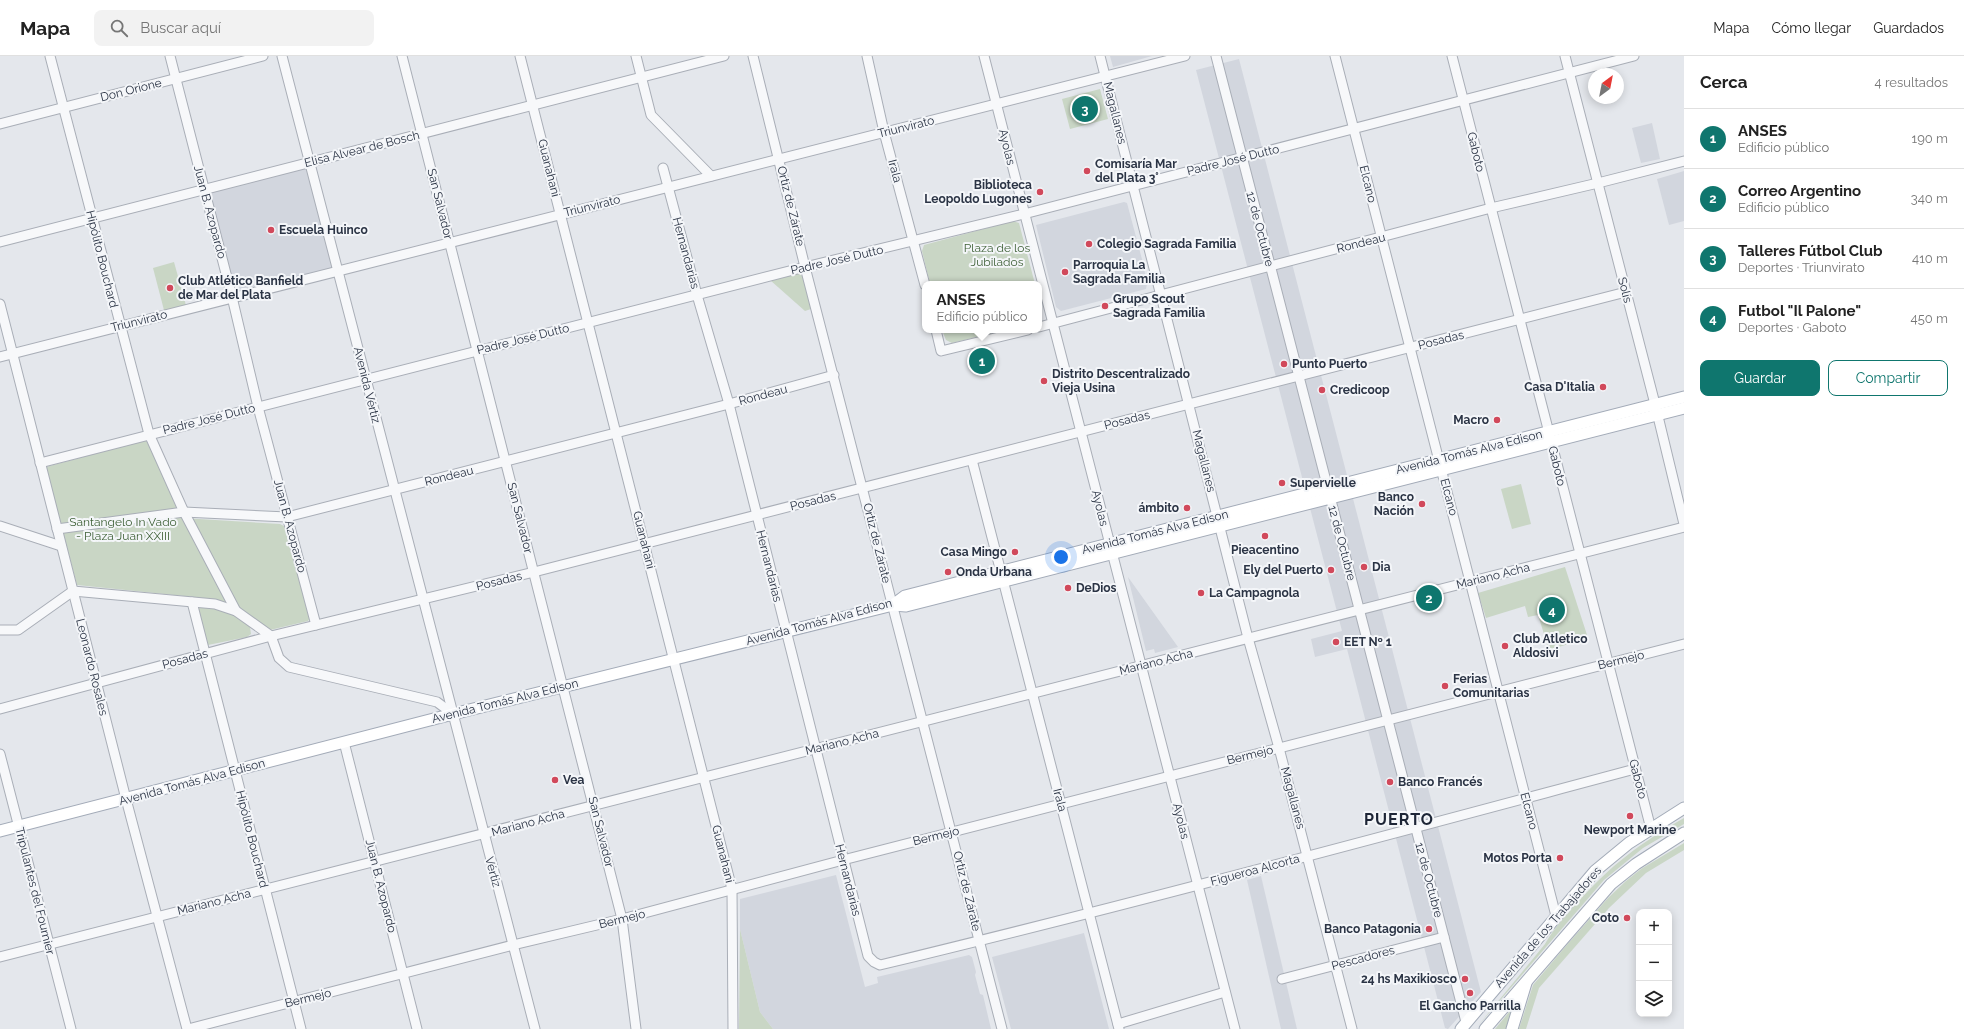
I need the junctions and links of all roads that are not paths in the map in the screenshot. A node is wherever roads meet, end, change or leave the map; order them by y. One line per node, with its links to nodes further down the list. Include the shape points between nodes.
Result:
1 (50, 56): 26 (street, Hipólito Bouchard)
2 (170, 56): 22 (street, Juan B. Azopardo)
3 (263, 56): 22 (street, Don Orione)
4 (282, 56): 34 (street, Avenida Vértiz)
5 (402, 56): 30 (street, San Salvador)
6 (520, 56): 25 (street, Guanahani)
7 (636, 56): 21 (street)
8 (724, 56): 21 (street, Elisa Alvear de Bosch)
9 (753, 56): 32 (street, Ortiz de Zárate)
10 (867, 56): 29 (street, Irala)
11 (984, 56): 24 (street, Ayolas)
12 (1100, 56): 20 (street, Magallanes)
13 (1184, 56): 20 (street, Triunvirato)
14 (1216, 56): 31 (street, 12 de Octubre)
15 (1335, 56): 28 (street, Elcano)
16 (1452, 56): 23 (street, Gaboto)
17 (1565, 56): 19 (street, Solís)
18 (1634, 56): 19 (street, Padre José Dutto)
19 (1570, 73): 23 (street, Padre José Dutto); 37 (street, Solís)
20 (1105, 76): 24 (street, Triunvirato); 38 (street, Magallanes)
21 (641, 77): 25 (street, Elisa Alvear de Bosch); 36 (street, via 651,115)
22 (175, 79): 26 (street, Don Orione); 40 (street, Juan B. Azopardo)
23 (1463, 100): 28 (street, Padre José Dutto); 41 (street, Gaboto)
24 (996, 104): 29 (street, Triunvirato); 43 (street, Ayolas)
25 (533, 106): 30 (street, Elisa Alvear de Bosch); 42 (street, Guanahani)
26 (63, 108): 27 (street, Don Orione); 44 (street, Hipólito Bouchard)
27 (0, 124)
28 (1353, 129): 31 (street, Padre José Dutto); 45 (street, Elcano)
29 (884, 132): 32 (street, Triunvirato); 48 (street, Irala)
30 (422, 134): 34 (street, Elisa Alvear de Bosch); 47 (street, San Salvador)
31 (1242, 157): 38 (street, Padre José Dutto); 49 (street, 12 de Octubre)
32 (779, 159): 36 (street, Triunvirato); 50 (street, Ortiz de Zárate)
33 (1684, 161): 37 (street, Rondeau)
34 (310, 162): 40 (street, Elisa Alvear de Bosch); 51 (street, Avenida Vértiz)
35 (663, 168): 39 (street, Hernandarias)
36 (712, 176): 39 (street, Triunvirato)
37 (1598, 183): 41 (street, Rondeau); 55 (street, Solís)
38 (1133, 185): 43 (street, Padre José Dutto); 57 (street, Magallanes)
39 (668, 187): 42 (street, Triunvirato); 56 (street, Hernandarias)
40 (205, 190): 44 (street, Elisa Alvear de Bosch); 58 (street, Juan B. Azopardo)
41 (1490, 208): 45 (street, Rondeau); 60 (street, Gaboto)
42 (560, 214): 47 (street, Triunvirato); 61 (street, Guanahani)
43 (1024, 214): 48 (street, Padre José Dutto); 53 (street, Ayolas)
44 (92, 218): 46 (street, Elisa Alvear de Bosch); 63 (street, Hipólito Bouchard)
45 (1382, 238): 49 (street, Rondeau); 67 (street, Elcano)
46 (0, 242)
47 (450, 242): 51 (street, Triunvirato); 68 (street, San Salvador)
48 (914, 242): 50 (street, Padre José Dutto); 52 (street, Irala)
49 (1270, 266): 57 (street, Rondeau); 72 (street, 12 de Octubre)
50 (805, 267): 56 (street, Padre José Dutto); 71 (street, Ortiz de Zárate)
51 (338, 270): 58 (street, Triunvirato); 73 (street, Avenida Vértiz)
52 (924, 281)
53 (1041, 281)
54 (1042, 285): 62 (street, Ayolas)
55 (1626, 292): 60 (street, Posadas); 79 (street, Solís)
56 (697, 294): 61 (street, Padre José Dutto); 75 (street, Hernandarias)
57 (1161, 294): 62 (street, Rondeau); 76 (street, Magallanes)
58 (232, 297): 63 (street, Triunvirato); 77 (street, Juan B. Azopardo)
59 (0, 304): 69 (street, Leonardo Rosales)
60 (1519, 320): 67 (street, Posadas); 83 (street, Gaboto)
61 (588, 322): 68 (street, Padre José Dutto); 80 (street, Guanahani)
62 (1052, 324): 64 (street, Rondeau); 81 (street, Ayolas)
63 (120, 326): 69 (street, Triunvirato); 82 (street, Hipólito Bouchard)
64 (1042, 326)
65 (937, 333): 66 (street, via 942,351)
66 (1016, 333)
67 (1410, 348): 72 (street, Posadas); 87 (street, Elcano)
68 (477, 350): 73 (street, Padre José Dutto); 85 (street, San Salvador)
69 (12, 354): 70 (street, Triunvirato); 86 (street, Leonardo Rosales)
70 (0, 357)
71 (834, 375): 75 (street, Rondeau); 88 (street, Ortiz de Zárate)
72 (1298, 376): 76 (street, Posadas); 90 (street, 12 de Octubre)
73 (366, 379): 77 (street, Padre José Dutto); 89 (street, Avenida Vértiz)
74 (1684, 397): 79 (main road, Avenida Tomás Alva Edison)
75 (729, 404): 80 (street, Rondeau); 92 (street, Hernandarias)
76 (1190, 404): 81 (street, Posadas); 94 (street, Magallanes)
77 (258, 407): 82 (street, Padre José Dutto); 93 (street, Juan B. Azopardo)
78 (1684, 408): 79 (main road, Avenida Tomás Alva Edison)
79 (1657, 410): 83 (main road, Avenida Tomás Alva Edison); 95 (street, Solís)
80 (616, 432): 85 (street, Rondeau); 99 (street, Guanahani)
81 (1080, 432): 84 (street, Posadas); 101 (street, Ayolas)
82 (149, 434): 86 (street, Padre José Dutto); 91 (street, Hipólito Bouchard)
83 (1549, 437): 87 (main road, Avenida Tomás Alva Edison); 102 (street, Gaboto)
84 (972, 460): 88 (street, Posadas); 104 (street, Irala)
85 (506, 462): 89 (street, Rondeau); 103 (street, San Salvador)
86 (40, 463): 98 (street, Leonardo Rosales)
87 (1440, 465): 90 (main road, Avenida Tomás Alva Edison); 105 (street, Elcano)
88 (863, 488): 92 (street, Posadas); 109 (street, Ortiz de Zárate)
89 (394, 490): 93 (street, Rondeau); 107 (street, Avenida Vértiz)
90 (1329, 493): 94 (main road, Avenida Tomás Alva Edison); 110 (street, 12 de Octubre)
91 (184, 512): 93 (street, Rondeau); 98 (street, Rondeau); 111 (street, Hipólito Bouchard)
92 (756, 515): 99 (street, Posadas); 114 (street, Hernandarias)
93 (287, 517): 112 (street, Juan B. Azopardo)
94 (1219, 521): 101 (main road, Avenida Tomás Alva Edison); 116 (street, Magallanes)
95 (1684, 524)
96 (0, 526): 100 (street)
97 (1684, 527): 102 (street, Mariano Acha)
98 (57, 529): 100 (street, Leonardo Rosales)
99 (644, 544): 103 (street, Posadas); 119 (street, Guanahani)
100 (61, 546): 106 (street, Leonardo Rosales)
101 (1110, 549): 104 (main road, Avenida Tomás Alva Edison); 121 (street, Ayolas)
102 (1579, 554): 105 (street, Mariano Acha); 120 (street, Gaboto)
103 (534, 572): 107 (street, Posadas); 123 (street, San Salvador)
104 (1001, 577): 109 (main road, Avenida Tomás Alva Edison, via 906,606); 109 (main road, Avenida Tomás Alva Edison, via 905,596); 125 (street, Irala)
105 (1471, 582): 110 (street, Mariano Acha); 124 (street, Elcano)
106 (73, 591): 108 (street); 113 (street, via 18,630); 122 (street, Leonardo Rosales)
107 (424, 598): 112 (street, Posadas); 127 (street, Avenida Vértiz)
108 (192, 602): 111 (street, via 215,604); 118 (street, Hipólito Bouchard)
109 (893, 605): 114 (main road, Avenida Tomás Alva Edison); 129 (street, Ortiz de Zárate)
110 (1359, 610): 116 (street, Mariano Acha); 128 (street, 12 de Octubre)
111 (236, 611): 115 (street)
112 (316, 625): 115 (street, Posadas)
113 (0, 630)
114 (785, 631): 119 (main road, Avenida Tomás Alva Edison); 132 (street, Hernandarias)
115 (271, 636): 118 (street, Posadas); 127 (street, via 279,658 289,667 437,702)
116 (1248, 638): 121 (street, Mariano Acha); 131 (street, Magallanes)
117 (1684, 644): 120 (street, Bermejo)
118 (205, 654): 122 (street, Posadas); 135 (street, Hipólito Bouchard)
119 (674, 659): 123 (main road, Avenida Tomás Alva Edison); 137 (street, Guanahani)
120 (1608, 663): 124 (street, Bermejo); 134 (street, Gaboto)
121 (1140, 666): 125 (street, Mariano Acha); 136 (street, Ayolas)
122 (96, 683): 126 (street, Posadas); 139 (street, Leonardo Rosales)
123 (564, 687): 127 (main road, Avenida Tomás Alva Edison); 141 (street, San Salvador)
124 (1498, 692): 128 (street, Bermejo); 138 (street, Elcano)
125 (1032, 694): 129 (street, Mariano Acha); 140 (street, Irala)
126 (0, 709)
127 (453, 714): 130 (main road, Avenida Tomás Alva Edison); 149 (street, Vértiz)
128 (1388, 720): 131 (street, Bermejo); 144 (street, 12 de Octubre)
129 (923, 721): 132 (street, Mariano Acha); 147 (street, Ortiz de Zárate)
130 (344, 742): 135 (main road, Avenida Tomás Alva Edison); 152 (street, Juan B. Azopardo)
131 (1280, 748): 136 (street, Bermejo); 150 (street, Magallanes)
132 (814, 749): 137 (street, Mariano Acha); 151 (street, Hernandarias)
133 (0, 754): 143 (street, Tripulantes del Fournier)
134 (1635, 769): 138 (street, Figueroa Alcorta); 145 (street, Gaboto)
135 (235, 771): 139 (main road, Avenida Tomás Alva Edison); 155 (street, Hipólito Bouchard)
136 (1169, 776): 140 (street, Bermejo); 153 (street, Ayolas)
137 (704, 777): 141 (street, Mariano Acha); 154 (street, Guanahani)
138 (1525, 798): 144 (street, Figueroa Alcorta); 157 (street, Elcano)
139 (126, 799): 143 (main road, Avenida Tomás Alva Edison); 158 (street, Leonardo Rosales)
140 (1061, 804): 147 (street, Bermejo); 156 (street, Irala)
141 (594, 806): 149 (street, Mariano Acha); 159 (street, San Salvador)
142 (1684, 808): 145 (main road, Avenida de los Trabajadores)
143 (19, 827): 146 (main road, Avenida Tomás Alva Edison); 162 (street, Tripulantes del Fournier)
144 (1416, 828): 150 (street, Figueroa Alcorta); 160 (street, 12 de Octubre)
145 (1651, 829): 157 (main road, Avenida de los Trabajadores, via 1629,842 1604,863)
146 (0, 832)
147 (951, 832): 151 (street, Bermejo); 161 (street, Ortiz de Zárate)
148 (1684, 833): 169 (main road, Avenida de los Trabajadores, via 1636,864 1611,884)
149 (484, 834): 152 (street, Mariano Acha); 163 (street, Vértiz)
150 (1308, 856): 153 (street, Figueroa Alcorta); 166 (street, Magallanes)
151 (843, 860): 154 (street, Bermejo); 165 (street, Hernandarias, via 868,956)
152 (375, 861): 155 (street, Mariano Acha); 167 (street, Juan B. Azopardo)
153 (1197, 885): 156 (street, Figueroa Alcorta); 170 (street, Ayolas)
154 (732, 889): 159 (street, Bermejo); 180 (street, Guanahani)
155 (265, 890): 158 (street, Mariano Acha); 171 (street, Hipólito Bouchard)
156 (1090, 913): 161 (street, Figueroa Alcorta); 172 (street, Irala)
157 (1556, 916): 173 (main road, Avenida de los Trabajadores)
158 (158, 917): 162 (street, Mariano Acha); 175 (street, Leonardo Rosales)
159 (622, 919): 163 (street, Bermejo); 179 (street, San Salvador)
160 (1444, 937): 166 (street, Pescadores); 173 (street, 12 de Octubre)
161 (980, 941): 165 (street, Figueroa Alcorta, via 880,965); 181 (street, Ortiz de Zárate)
162 (49, 945): 164 (street, Mariano Acha); 174 (street, Tripulantes del Fournier)
163 (513, 945): 167 (street, Bermejo); 178 (street, Vértiz)
164 (0, 957)
165 (874, 962)
166 (1336, 965): 168 (street, Pescadores); 183 (street, Magallanes)
167 (403, 973): 171 (street, Bermejo); 177 (street, Juan B. Azopardo)
168 (1282, 979)
169 (1526, 980): 184 (main road, Avenida de los Trabajadores); 185 (main road)
170 (1225, 992): 172 (street); 182 (street, Ayolas)
171 (294, 1002): 175 (street, Bermejo); 176 (street, Hipólito Bouchard)
172 (1118, 1026)
173 (1466, 1027)
174 (70, 1029)
175 (187, 1029)
176 (301, 1029)
177 (417, 1029)
178 (535, 1029)
179 (636, 1029)
180 (732, 1029)
181 (1002, 1029)
182 (1235, 1029)
183 (1352, 1029)
184 (1485, 1029)
185 (1512, 1029)

